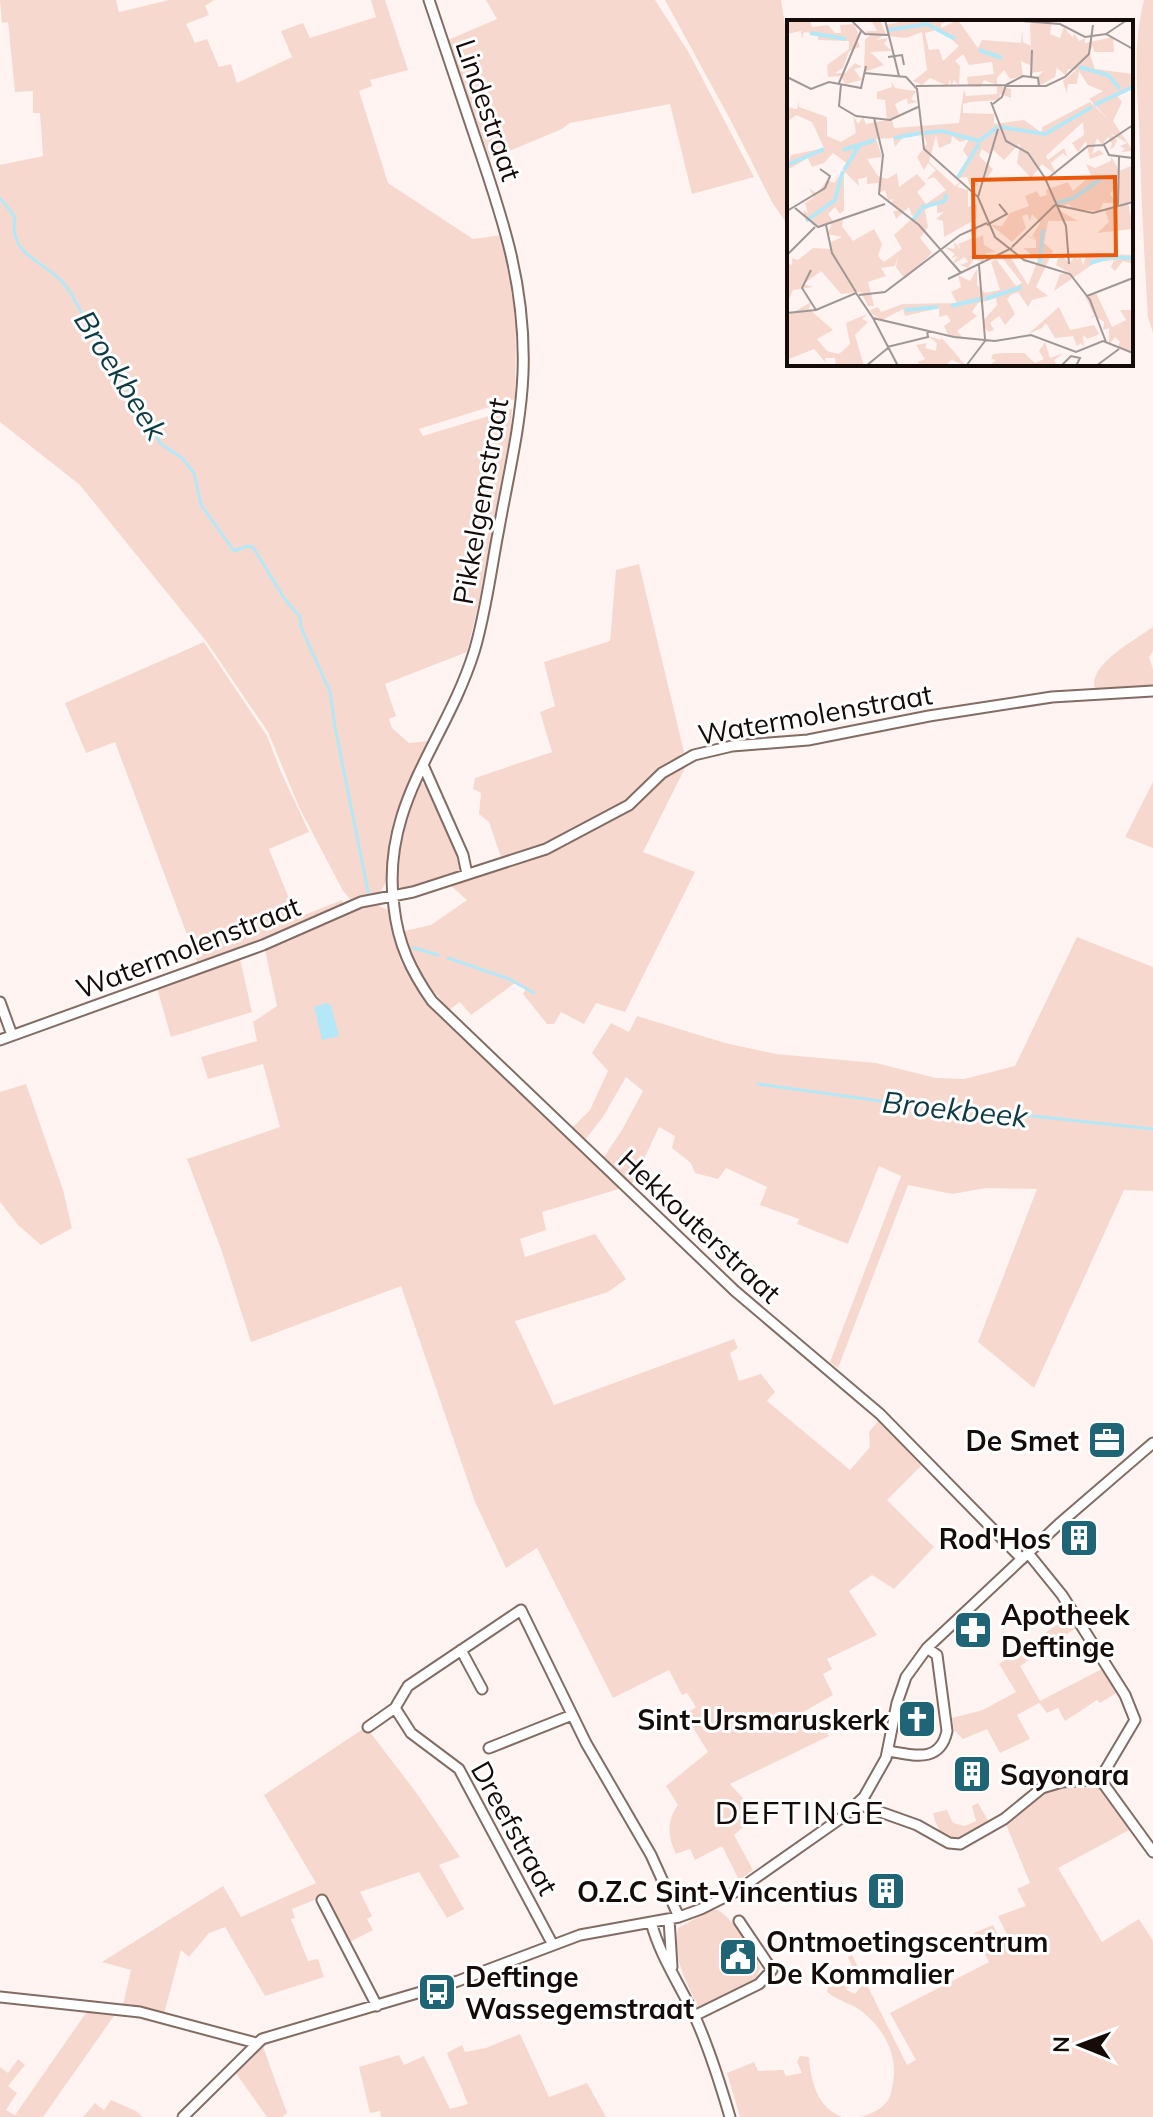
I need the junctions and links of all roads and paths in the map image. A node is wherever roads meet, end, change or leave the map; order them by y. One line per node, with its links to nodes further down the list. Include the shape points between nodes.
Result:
1 (429, 0): 2 (street, Lindestraat)
2 (508, 234): 4 (street, Pikkelgemstraat, via 521,313 522,399 478,639)
3 (1153, 691): 5 (street, Watermolenstraat, via 1052,697 808,740 720,748 670,767 629,805 546,849)
4 (423, 765): 5 (street); 6 (street, Pikkelgemstraat, via 396,830)
5 (467, 874): 6 (street)
6 (392, 896): 8 (street, Watermolenstraat, via 351,906 263,945); 11 (street, Hekkouterstraat, via 405,958 432,1001 735,1291 880,1414)
7 (0, 1002): 8 (street)
8 (12, 1035): 9 (street, Watermolenstraat)
9 (0, 1040)
10 (1153, 1443): 11 (street)
11 (1025, 1556): 12 (street); 20 (street, Hekkouterstraat, via 1062,1595 1121,1687 1135,1720)
12 (927, 1648): 19 (street, via 899,1694); 19 (street, via 937,1655 945,1739 937,1751 925,1755)
13 (461, 1650): 14 (street); 15 (street, via 408,1686); 16 (street, via 521,1610)
14 (482, 1689)
15 (395, 1708): 17 (street); 27 (street, Dreefstraat, via 411,1733 459,1769)
16 (572, 1715): 18 (street, Dreefstraat); 24 (street, via 651,1855)
17 (368, 1727)
18 (489, 1748)
19 (888, 1751): 21 (street)
20 (1100, 1779): 21 (street, via 1042,1788 960,1844); 22 (street)
21 (858, 1804): 24 (street, via 737,1891)
22 (1153, 1852)
23 (322, 1900): 30 (street)
24 (674, 1918): 26 (street); 28 (street)
25 (739, 1921): 31 (street, via 772,1970 759,1984)
26 (651, 1922): 27 (street); 28 (street)
27 (553, 1945): 30 (street)
28 (672, 1970): 31 (street)
29 (0, 1997): 32 (street, via 140,2012)
30 (377, 2006): 32 (street)
31 (694, 2016): 34 (street)
32 (256, 2043): 33 (street)
33 (183, 2117)
34 (730, 2117)

